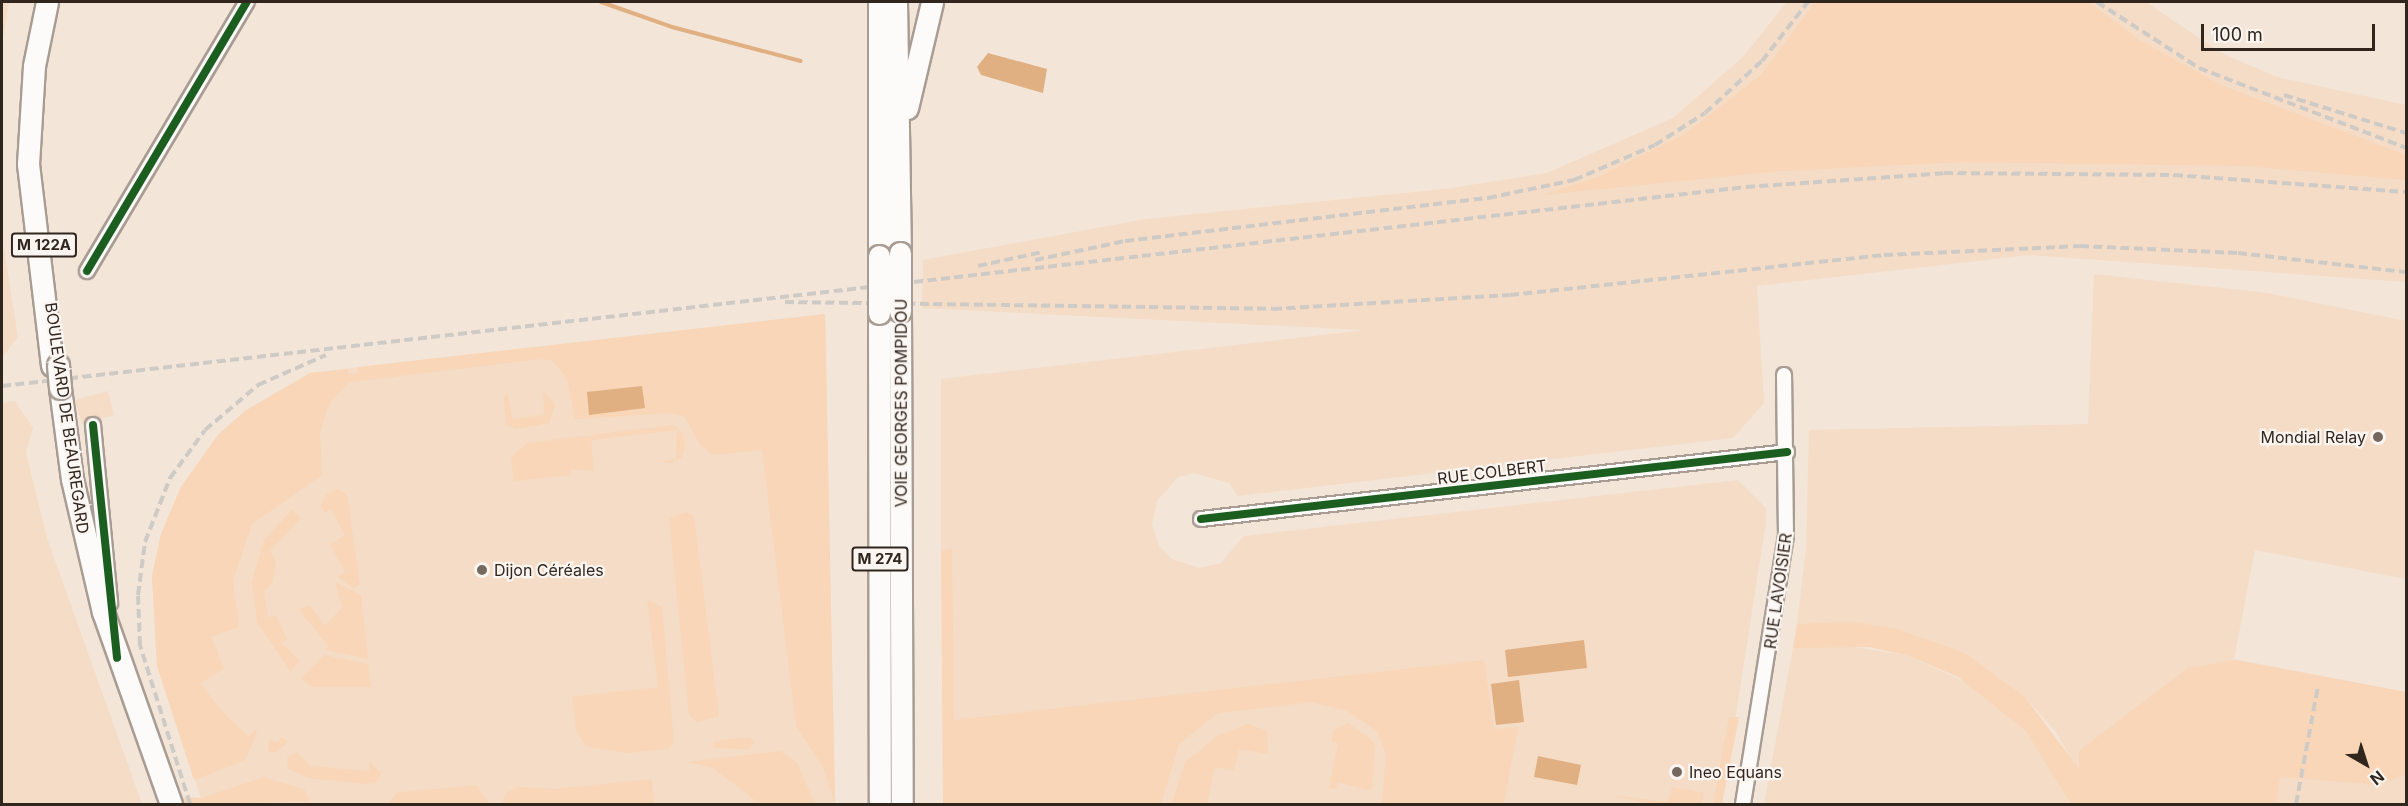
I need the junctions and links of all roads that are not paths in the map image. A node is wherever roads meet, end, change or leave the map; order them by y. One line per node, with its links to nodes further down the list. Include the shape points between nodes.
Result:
1 (47, 2): 7 (main road, M 122A)
2 (54, 2): 7 (main road, M 122A)
3 (247, 2): 9 (street)
4 (879, 2): 18 (main road, VOIE GEORGES POMPIDOU / M 274, bridge)
5 (896, 2): 8 (main road, VOIE GEORGES POMPIDOU / M 274)
6 (932, 2): 8 (main road, via 910,87)
7 (33, 127): 11 (main road, BOULEVARD DE BEAUREGARD / M 122A, bridge)
8 (900, 223): 19 (main road, VOIE GEORGES POMPIDOU / M 274, bridge)
9 (87, 271)
10 (1784, 375): 13 (street, RUE LAVOISIER)
11 (57, 388): 15 (main road, BOULEVARD DE BEAUREGARD / M 122A, via 85,543); 16 (main road, BOULEVARD DE BEAUREGARD / M 122A, via 66,480 91,596)
12 (93, 425): 15 (street)
13 (1788, 452): 14 (street, RUE COLBERT); 20 (street, RUE LAVOISIER, via 1781,592)
14 (1201, 519)
15 (117, 658): 17 (main road, BOULEVARD DE BEAUREGARD / M 122A)
16 (158, 804)
17 (171, 804)
18 (880, 804)
19 (902, 804)
20 (1743, 804)

